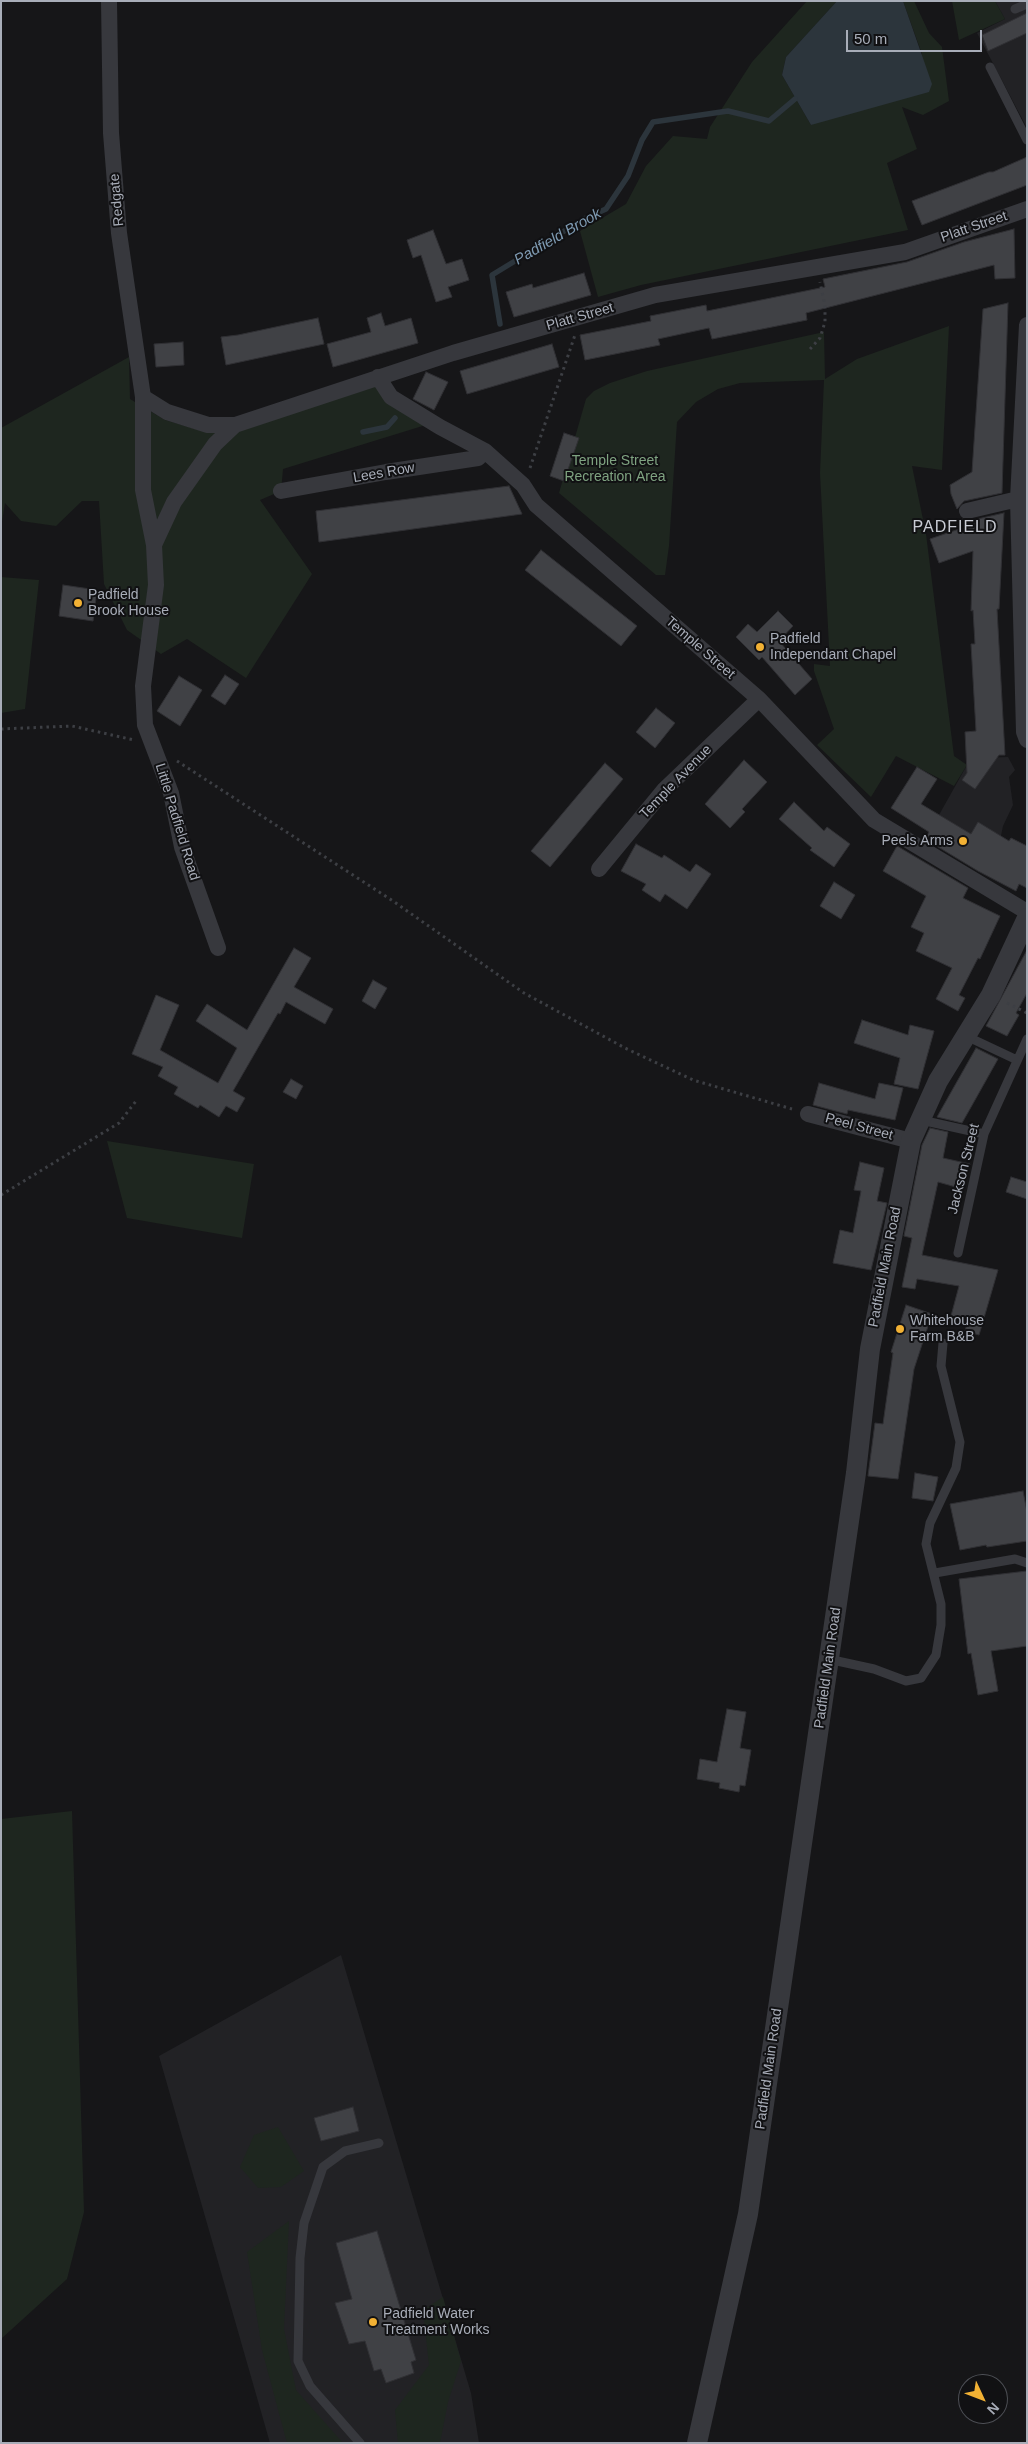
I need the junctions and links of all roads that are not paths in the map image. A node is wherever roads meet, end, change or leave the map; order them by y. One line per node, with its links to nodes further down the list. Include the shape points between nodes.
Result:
1 (109, 1): 10 (street, Redgate, via 111,133 119,233)
2 (1027, 4): 3 (lane)
3 (1015, 9)
4 (990, 67): 5 (lane)
5 (1027, 140)
6 (1027, 209): 9 (street, Platt Street, via 905,252 655,295)
7 (1027, 325): 8 (street)
8 (1026, 354): 14 (street)
9 (378, 377): 11 (street, Platt Street); 12 (street, Temple Street, via 392,397)
10 (143, 398): 11 (street, Platt Street, via 167,412 208,425); 16 (street, Little Padfield Road, via 143,490)
11 (235, 425): 16 (street, Little Padfield Road, via 215,444 174,502)
12 (485, 451): 13 (street, Lees Row, via 478,458); 17 (street, Temple Street, via 524,486 536,505)
13 (281, 492)
14 (1022, 499): 15 (street); 18 (street, via 1024,732)
15 (967, 511)
16 (154, 546): 22 (street, Little Padfield Road, via 156,585 143,686 145,725 170,793 182,848)
17 (759, 699): 19 (street, Temple Avenue, via 664,790); 20 (street, Temple Street, via 874,820)
18 (1027, 740)
19 (599, 869)
20 (1027, 912)
21 (1027, 918): 23 (street, Padfield Main Road, via 991,995)
22 (218, 948)
23 (966, 1036): 25 (lane); 27 (street, Padfield Main Road, via 938,1081)
24 (1027, 1039): 25 (lane, Jackson Street)
25 (1018, 1060): 28 (lane, Jackson Street)
26 (808, 1114): 29 (street, Peel Street)
27 (920, 1120): 28 (lane); 29 (street, Padfield Main Road)
28 (984, 1134): 30 (lane, Jackson Street)
29 (910, 1141): 34 (street, Padfield Main Road, via 870,1349 856,1473)
30 (958, 1253)
31 (943, 1343): 33 (lane, via 941,1366 960,1442 956,1468 930,1523 926,1544)
32 (1027, 1562): 33 (lane, via 1015,1559)
33 (935, 1573): 34 (lane, via 941,1625 936,1655 921,1678 906,1681 874,1668)
34 (828, 1659): 37 (street, Padfield Main Road, via 748,2214)
35 (379, 2143): 36 (lane, via 345,2151 323,2167 304,2223 300,2258 298,2361 310,2386)
36 (360, 2443)
37 (697, 2443)

